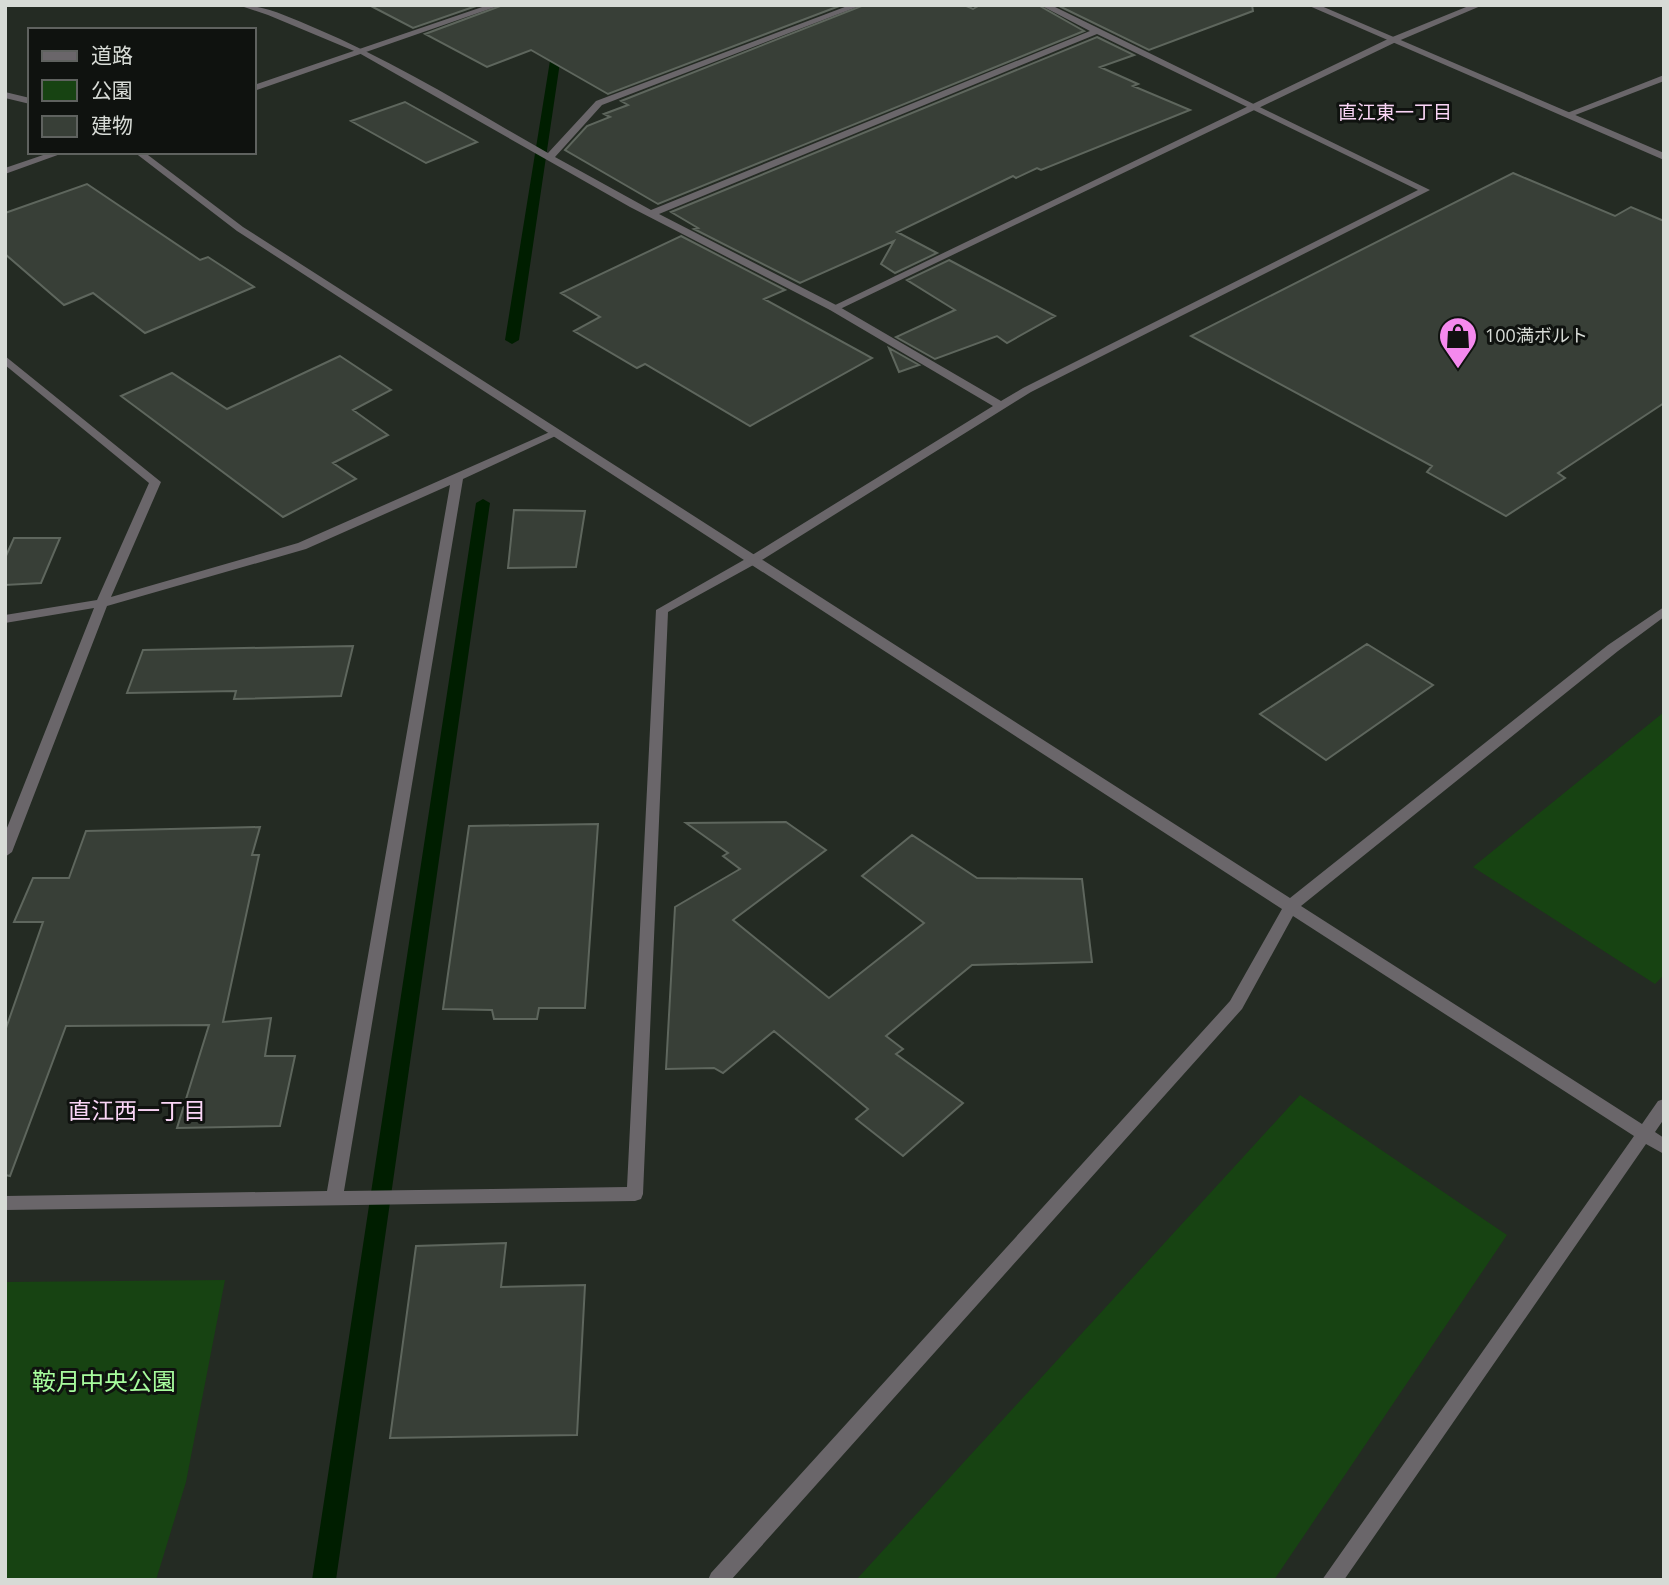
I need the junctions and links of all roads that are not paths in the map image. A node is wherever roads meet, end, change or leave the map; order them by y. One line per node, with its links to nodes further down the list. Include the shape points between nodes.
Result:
1 (242, 5): 8 (street)
2 (268, 5): 8 (street)
3 (497, 5): 11 (street)
4 (858, 5): 20 (street, via 598,103)
5 (1044, 5): 9 (street)
6 (1311, 5): 10 (street)
7 (1479, 5): 10 (street)
8 (256, 9): 11 (street)
9 (1096, 31): 16 (street); 23 (street)
10 (1393, 40): 16 (street); 17 (street)
11 (362, 51): 13 (street); 20 (street)
12 (1664, 78): 17 (street)
13 (256, 87)
14 (5, 95): 15 (street)
15 (28, 101)
16 (1252, 108): 24 (street); 26 (street, via 1425,190)
17 (1567, 115): 21 (street)
18 (56, 154): 22 (street)
19 (141, 154): 27 (street, via 240,229)
20 (550, 157): 23 (street)
21 (1664, 157)
22 (5, 171)
23 (651, 214): 24 (street)
24 (834, 308): 26 (street)
25 (5, 359): 30 (street, via 155,482)
26 (1002, 406): 29 (street)
27 (556, 433): 28 (street); 29 (street)
28 (457, 477): 30 (street, via 302,546); 38 (street)
29 (752, 560): 34 (street); 38 (street, via 662,610 635,1194)
30 (102, 603): 32 (street); 33 (street)
31 (1664, 611): 34 (street)
32 (5, 619)
33 (5, 852)
34 (1293, 905): 36 (street); 40 (street, via 1236,1005)
35 (1664, 1106): 36 (street)
36 (1646, 1135): 37 (street); 41 (street)
37 (1664, 1147)
38 (334, 1199): 39 (street)
39 (5, 1203)
40 (718, 1580)
41 (1332, 1580)

